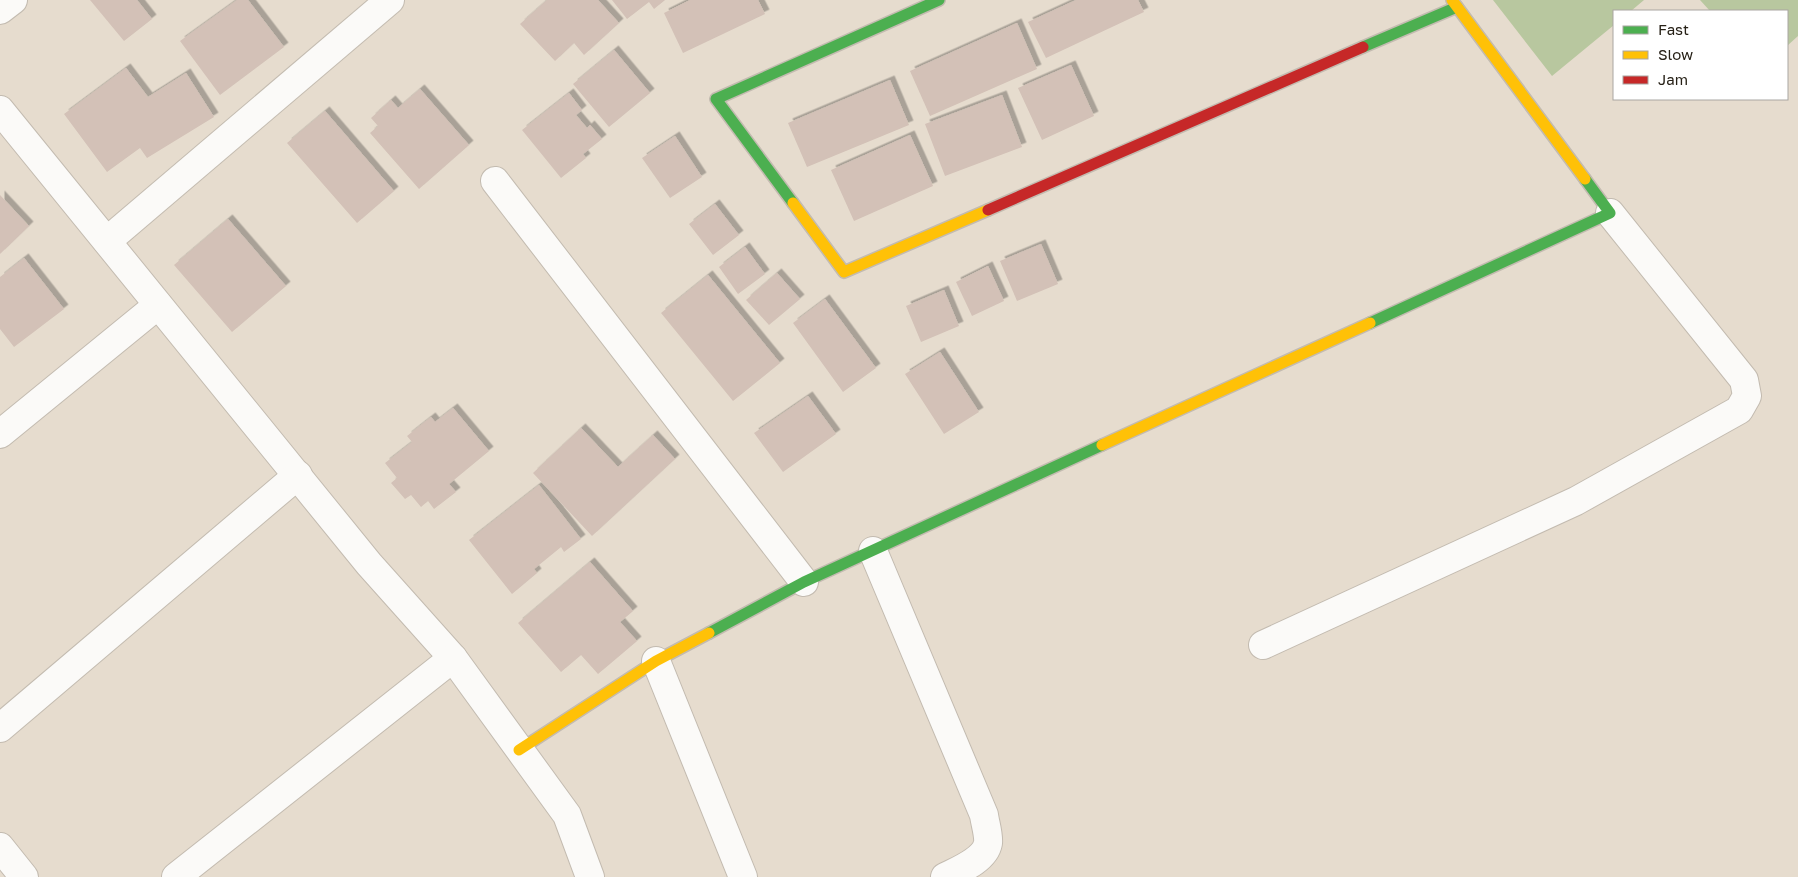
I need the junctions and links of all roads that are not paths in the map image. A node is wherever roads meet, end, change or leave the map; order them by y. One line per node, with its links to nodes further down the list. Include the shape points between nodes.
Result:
1 (13, 0): 5 (street)
2 (390, 0): 9 (street)
3 (939, 0): 4 (street, via 716,99 844,272)
4 (1454, 3): 8 (street)
5 (0, 10)
6 (4, 122): 9 (street)
7 (495, 181): 14 (street)
8 (1610, 212): 13 (street); 15 (street, via 1744,380 1747,396 1739,410 1576,500)
9 (107, 241): 10 (street)
10 (158, 305): 11 (street); 12 (street)
11 (0, 434)
12 (298, 475): 16 (street, via 369,564); 18 (street)
13 (872, 551): 14 (street); 25 (street, via 984,815 988,842 982,854)
14 (804, 582): 17 (street)
15 (1263, 645)
16 (452, 658): 19 (street); 22 (street)
17 (656, 661): 19 (street); 24 (street)
18 (0, 728)
19 (519, 750): 23 (street, via 567,815)
20 (0, 847): 21 (street)
21 (24, 877)
22 (176, 877)
23 (590, 877)
24 (743, 877)
25 (945, 877)

